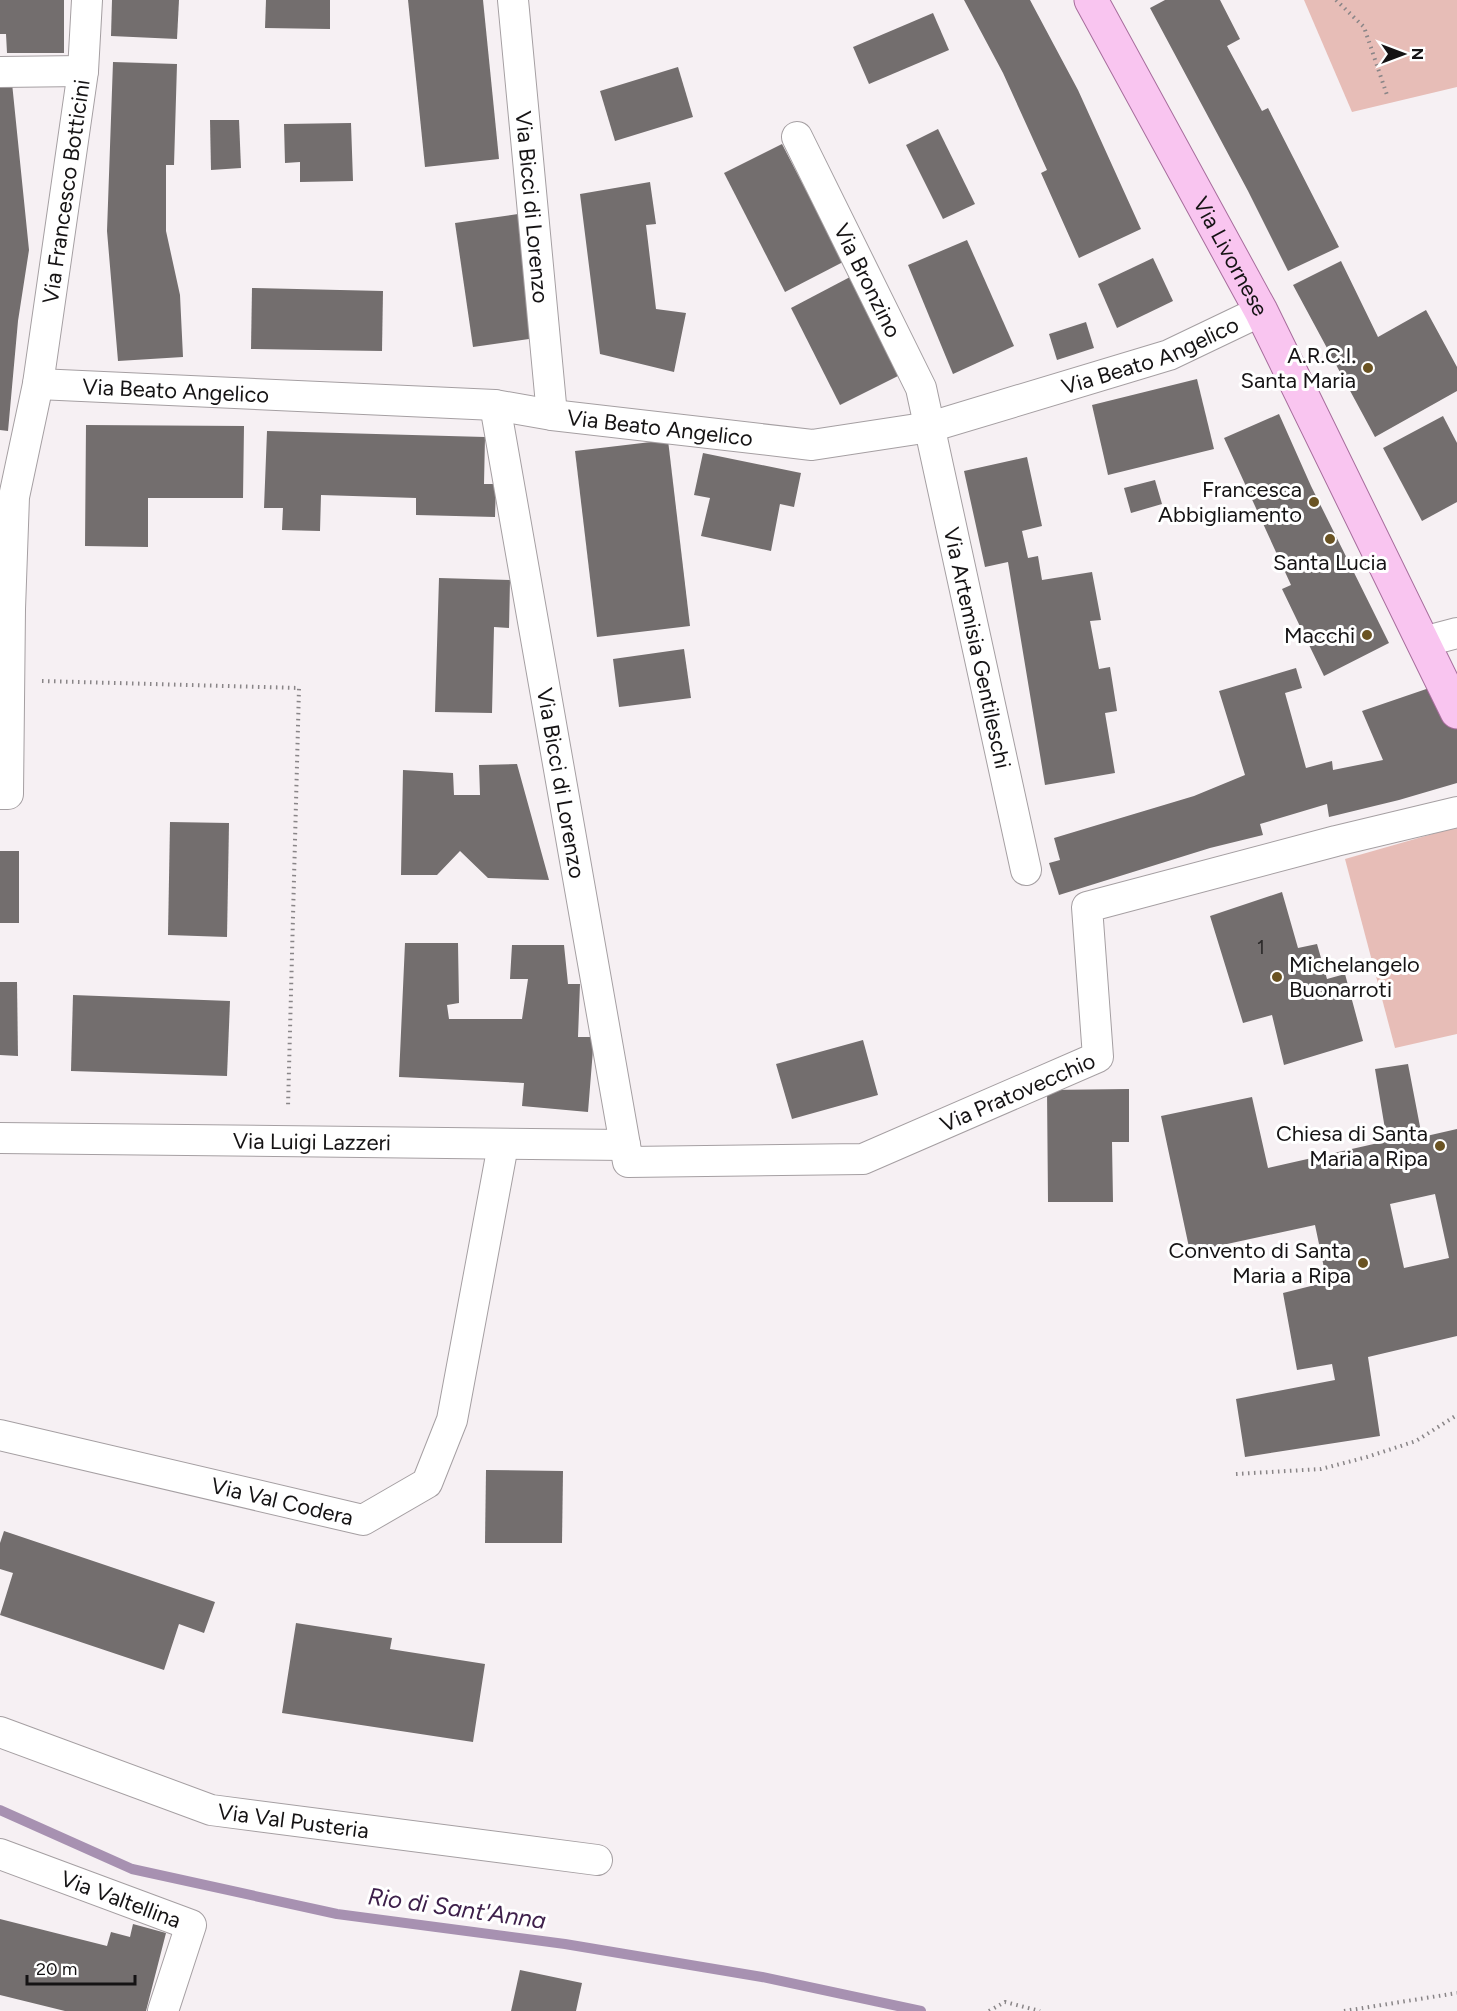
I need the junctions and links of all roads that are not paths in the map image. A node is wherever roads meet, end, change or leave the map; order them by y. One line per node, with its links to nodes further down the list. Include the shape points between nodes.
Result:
1 (87, 0): 4 (street, Via Francesco Botticini)
2 (513, 0): 10 (street, Via Bicci di Lorenzo)
3 (1091, 0): 7 (main road, Via Livornese)
4 (83, 71): 5 (street); 8 (street, Via Francesco Botticini)
5 (0, 72)
6 (797, 136): 11 (street, Via Bronzino, via 921,388)
7 (1261, 311): 11 (street, Via Beato Angelico, via 1169,355); 14 (main road, Via Livornese)
8 (38, 384): 9 (street, Via Beato Angelico); 12 (street, Via Francesco Botticini, via 14,497)
9 (495, 405): 10 (street, Via Beato Angelico); 21 (street, Via Bicci di Lorenzo)
10 (552, 414): 11 (street, Via Beato Angelico, via 812,445)
11 (930, 427): 18 (street, Via Artemisia Gentileschi)
12 (5, 609): 16 (street, Via Francesco Botticini, via 8,794)
13 (1457, 633): 14 (street)
14 (1423, 642): 15 (main road, Via Livornese)
15 (1457, 712)
16 (0, 794)
17 (1457, 812): 21 (street, Via Pratovecchio, via 1087,908 1098,1057 863,1159)
18 (1026, 870)
19 (0, 1138): 20 (street, Via Luigi Lazzeri)
20 (503, 1144): 21 (street, Via Luigi Lazzeri); 22 (street, Via Val Codera, via 452,1420 427,1483 372,1515 363,1520)
21 (627, 1153)
22 (0, 1435)
23 (0, 1732): 25 (street, Via Val Pusteria, via 211,1810)
24 (0, 1854): 26 (street, Via Valtellina, via 191,1925)
25 (597, 1860)
26 (163, 2011)

